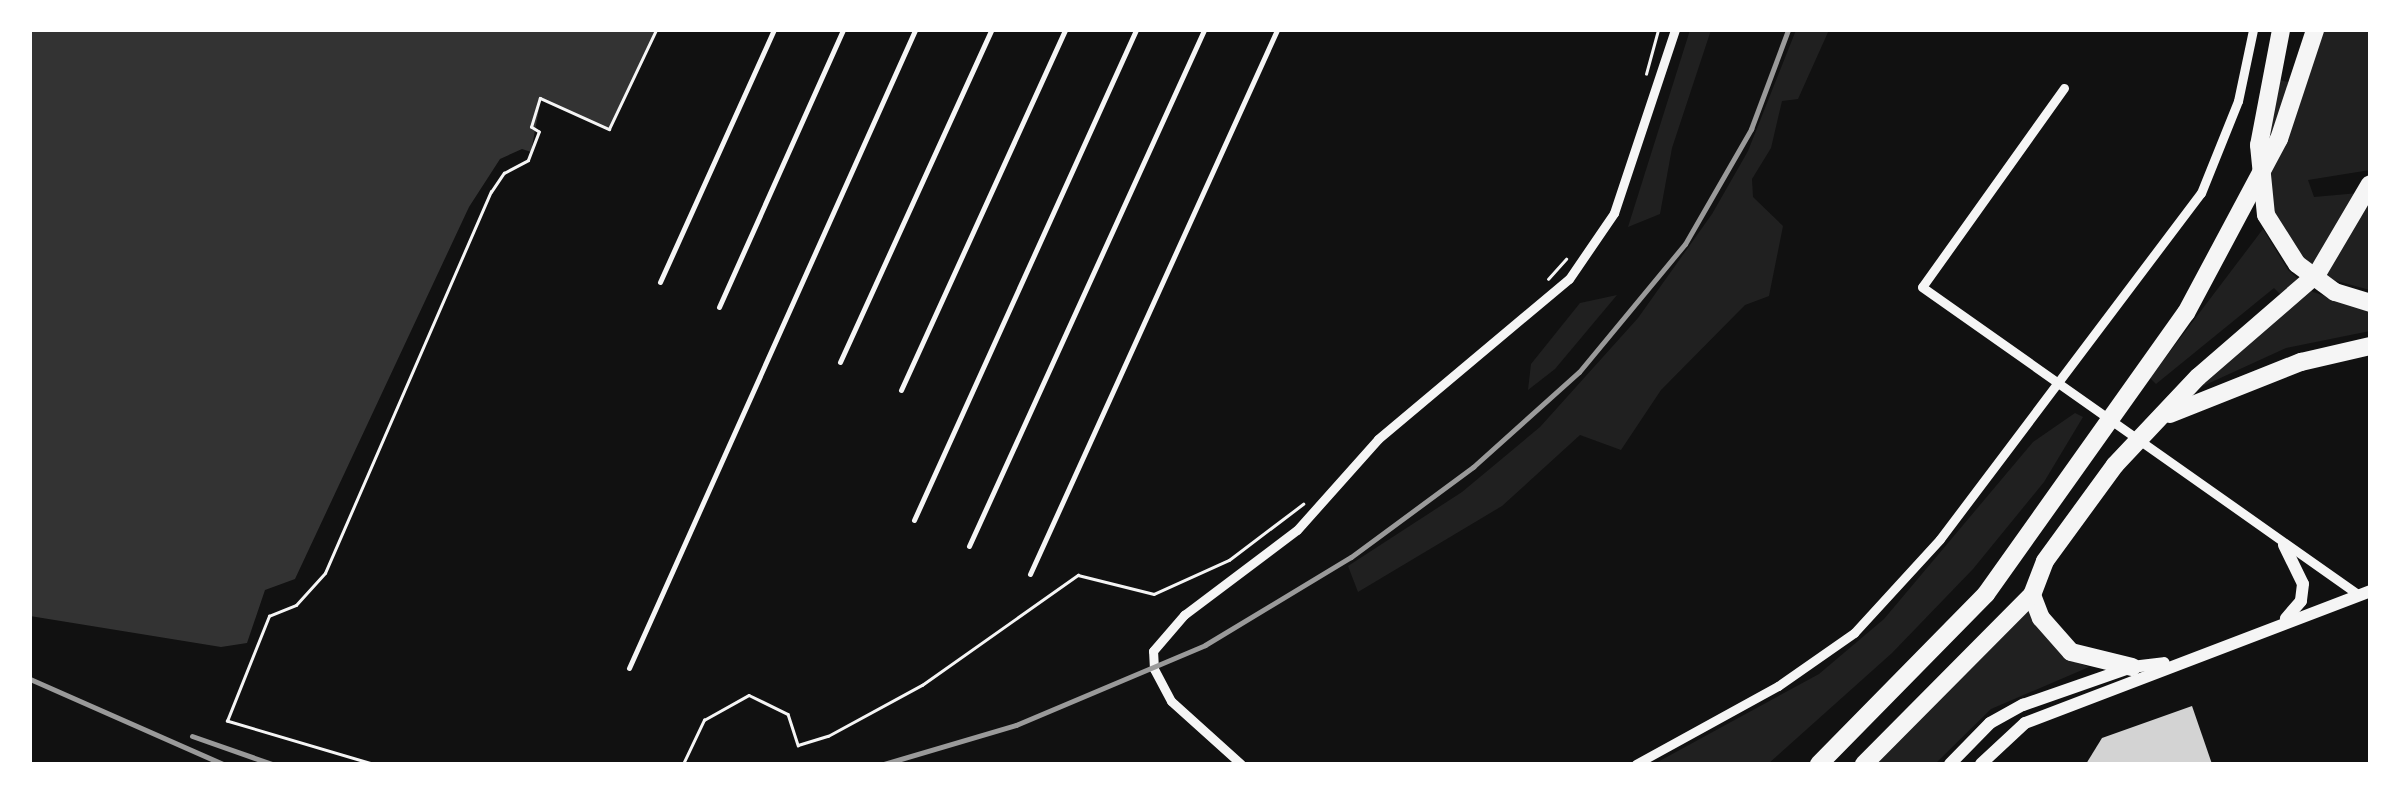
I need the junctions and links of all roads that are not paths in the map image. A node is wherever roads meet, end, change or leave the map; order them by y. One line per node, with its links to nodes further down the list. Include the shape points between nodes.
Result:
1 (774, 30): 15 (lane)
2 (843, 30): 17 (lane)
3 (915, 30): 32 (lane)
4 (991, 30): 19 (lane)
5 (1065, 30): 21 (lane)
6 (1136, 30): 23 (lane)
7 (1204, 30): 25 (lane)
8 (1277, 30): 26 (lane)
9 (1674, 30): 34 (street, via 1614,212 1569,279 1378,439 1297,530 1184,614 1152,651 1171,701)
10 (2253, 30): 20 (street, via 2238,101 2201,193)
11 (2281, 30): 16 (highway, via 2259,144 2266,215 2297,264 2335,292)
12 (2315, 30): 36 (highway, via 2288,118 2186,314 1956,629)
13 (2064, 88): 20 (street, via 1922,287)
14 (2370, 184): 22 (highway, via 2342,240 2283,309 2198,377)
15 (660, 282)
16 (2370, 303)
17 (719, 307)
18 (2370, 346): 22 (highway, via 2301,362)
19 (840, 362)
20 (2058, 383): 24 (street); 35 (street, via 1940,539 1854,632 1778,686)
21 (901, 390)
22 (2167, 416): 28 (highway, via 2115,465 2046,561)
23 (914, 520)
24 (2284, 545): 27 (street); 29 (main road, via 2303,584 2301,601)
25 (970, 546)
26 (1030, 574)
27 (2364, 593): 29 (main road)
28 (2032, 594): 31 (highway, via 2041,618 2071,652); 37 (highway)
29 (2284, 620): 30 (main road)
30 (2169, 663): 31 (main road); 33 (main road, via 2137,683 2025,722)
31 (2132, 667): 38 (main road, via 2023,705 1990,723)
32 (629, 668)
33 (1985, 762)
34 (1241, 764)
35 (1636, 764)
36 (1819, 764)
37 (1864, 764)
38 (1950, 764)

